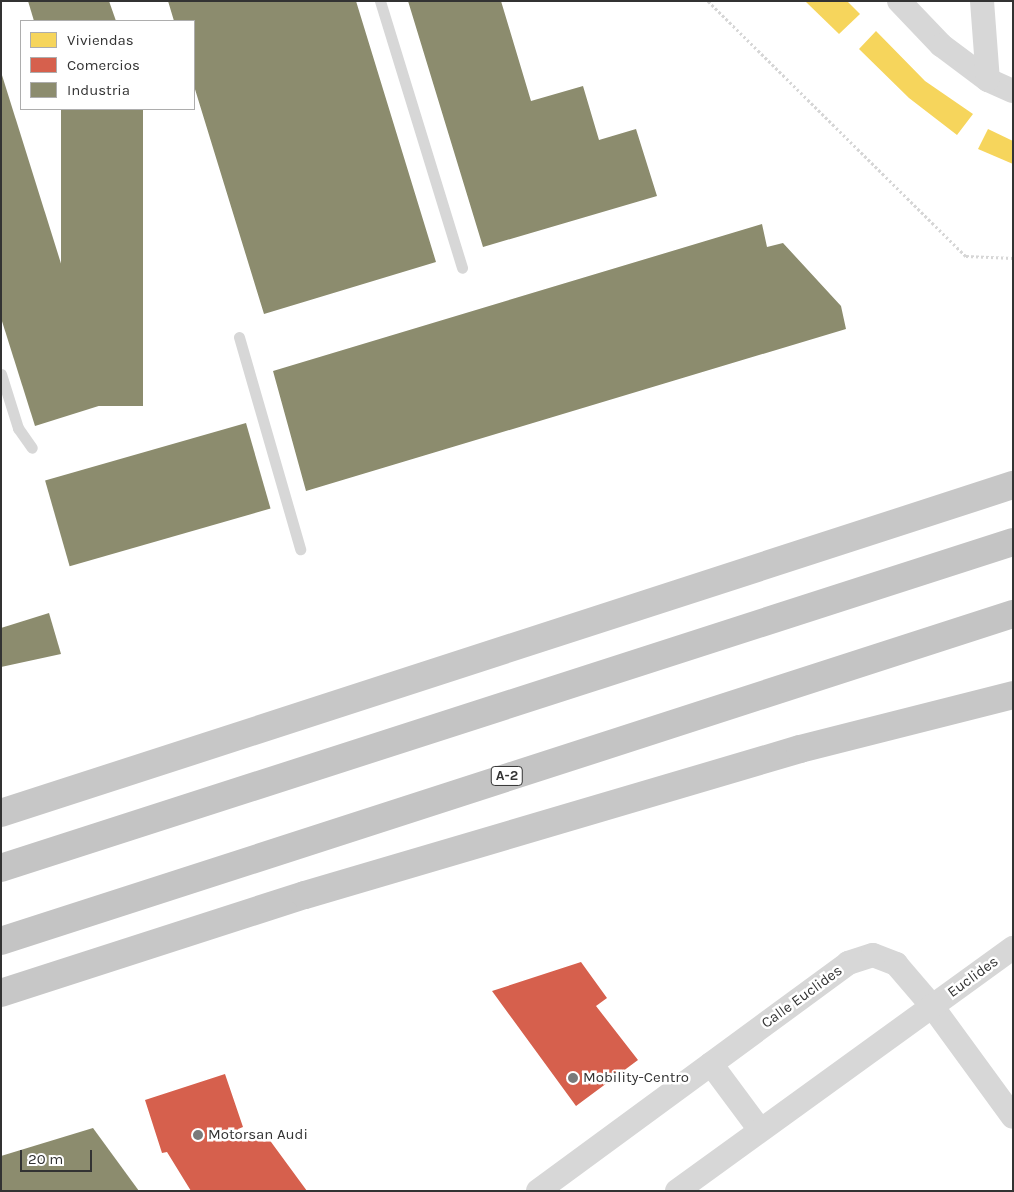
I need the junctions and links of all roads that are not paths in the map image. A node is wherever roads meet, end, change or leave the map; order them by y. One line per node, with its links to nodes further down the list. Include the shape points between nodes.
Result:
1 (380, 1): 6 (lane)
2 (899, 1): 4 (street, via 941,45)
3 (982, 1): 4 (street)
4 (988, 80): 5 (street)
5 (1013, 91)
6 (462, 268)
7 (238, 337): 12 (lane)
8 (1, 374): 9 (lane, via 18,428)
9 (32, 448)
10 (1013, 485): 15 (highway)
11 (1013, 542): 16 (highway)
12 (300, 549)
13 (1013, 614): 17 (highway, A-2)
14 (1013, 695): 19 (highway, via 800,749 305,895)
15 (1, 813)
16 (1, 868)
17 (1, 941)
18 (1013, 948): 20 (street, Euclides)
19 (1, 993)
20 (932, 1006): 21 (street, Calle Euclides, via 896,964 874,955 848,963); 22 (street, Calle Euclides); 23 (street)
21 (711, 1064): 23 (street); 24 (street, Calle Euclides)
22 (1013, 1117)
23 (760, 1130): 25 (street)
24 (538, 1191)
25 (678, 1191)

